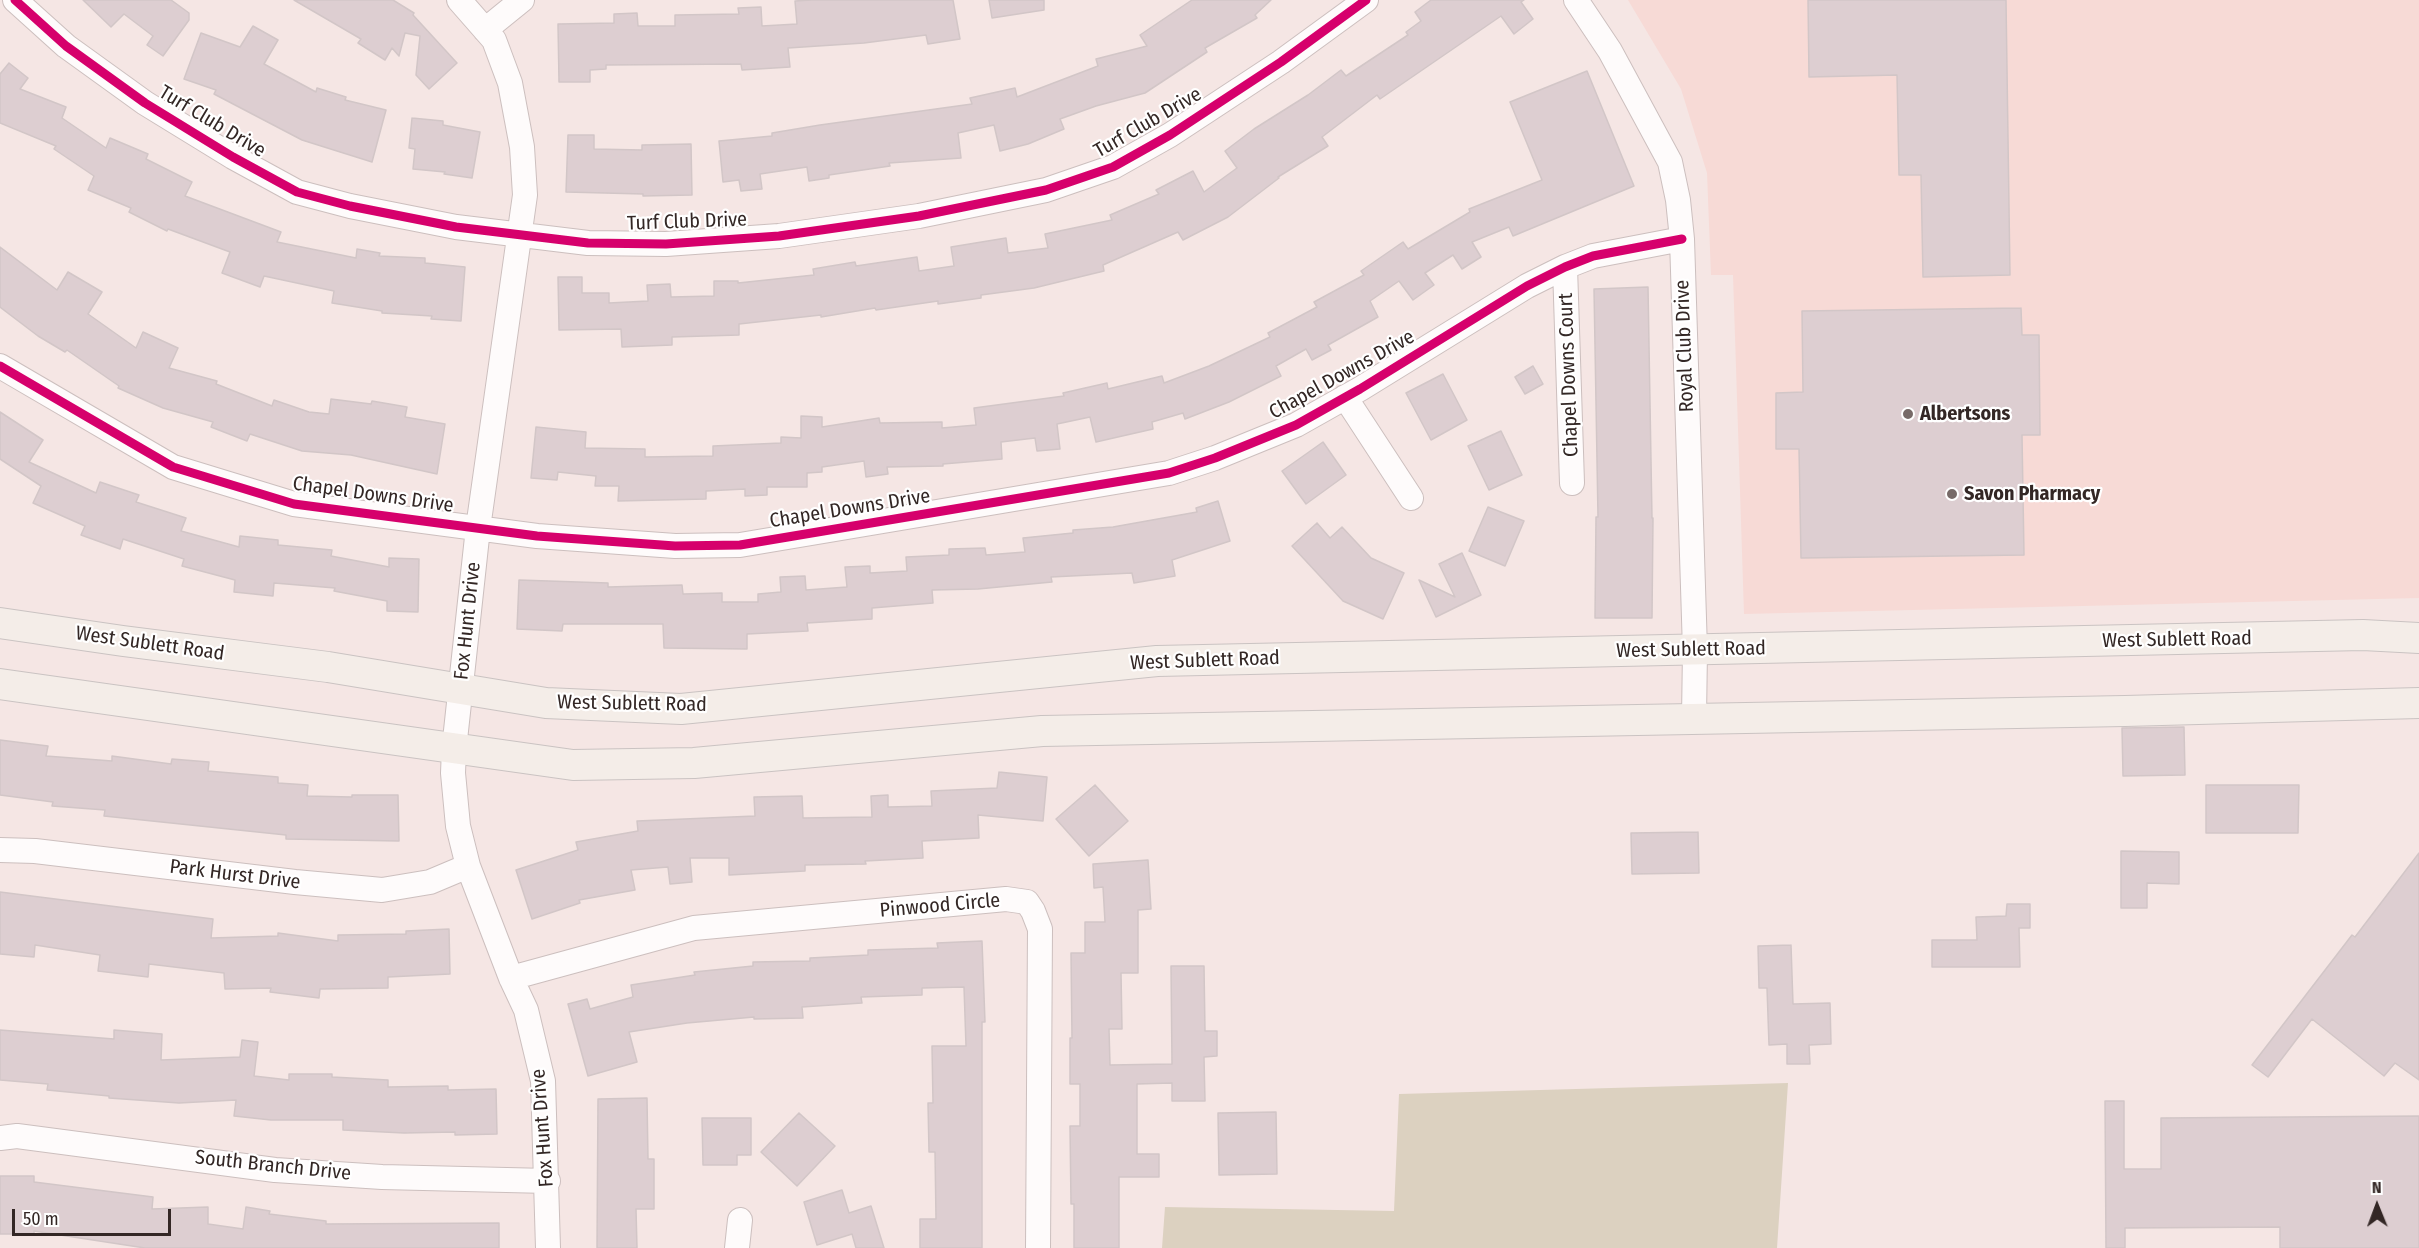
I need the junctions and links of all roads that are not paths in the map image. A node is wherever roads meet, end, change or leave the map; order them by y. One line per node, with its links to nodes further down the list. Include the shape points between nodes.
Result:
1 (15, 0): 7 (street, Turf Club Drive, via 66,46 145,103 297,192 456,227)
2 (459, 0): 6 (street, Fox Hunt Drive)
3 (522, 0): 6 (street)
4 (1366, 0): 7 (street, Turf Club Drive, via 1170,135 1113,167 1047,190 919,216 779,236 666,244 588,243)
5 (1576, 0): 8 (street, Royal Club Drive, via 1610,51 1670,162)
6 (485, 30): 7 (street, Fox Hunt Drive, via 494,40 510,83 522,147 525,195)
7 (519, 234): 14 (street, Fox Hunt Drive)
8 (1682, 239): 9 (street, Chapel Downs Drive, via 1593,256); 17 (street, Royal Club Drive)
9 (1565, 267): 11 (street, Chapel Downs Drive); 12 (street, Chapel Downs Court)
10 (0, 366): 14 (street, Chapel Downs Drive, via 173,467 294,504)
11 (1345, 397): 13 (street); 14 (street, Chapel Downs Drive, via 1296,425 1169,473 824,533 741,545 675,546)
12 (1572, 483)
13 (1411, 498)
14 (478, 528): 19 (street, Fox Hunt Drive)
15 (0, 623): 19 (main road, West Sublett Road, via 328,667)
16 (2419, 638): 17 (main road, West Sublett Road, via 2363,635)
17 (1695, 650): 19 (main road, West Sublett Road, via 1158,661 681,709 546,703); 21 (street, Royal Club Drive)
18 (0, 684): 22 (main road)
19 (461, 690): 22 (street, Fox Hunt Drive)
20 (2419, 703): 21 (main road)
21 (1694, 718): 22 (main road, via 1042,731 694,763 573,765)
22 (454, 748): 24 (street, Fox Hunt Drive, via 458,826)
23 (0, 850): 24 (street, Park Hurst Drive, via 382,890 430,882)
24 (468, 866): 25 (street, Fox Hunt Drive)
25 (511, 978): 27 (street, Fox Hunt Drive, via 526,1010 543,1081); 31 (street, Pinwood Circle, via 694,928 1006,899 1027,902 1040,929)
26 (0, 1138): 27 (street, South Branch Drive, via 17,1136 275,1170)
27 (548, 1181): 29 (street, Fox Hunt Drive)
28 (740, 1220): 30 (street)
29 (548, 1248)
30 (737, 1248)
31 (1038, 1248)

